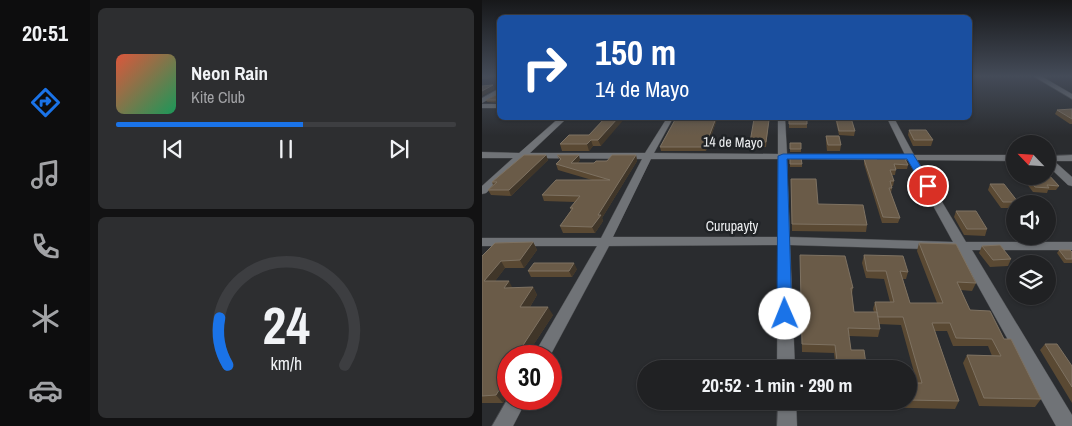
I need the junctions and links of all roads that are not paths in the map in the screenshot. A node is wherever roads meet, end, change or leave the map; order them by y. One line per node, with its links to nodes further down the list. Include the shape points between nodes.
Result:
1 (482, 106): 2 (street)
2 (497, 106)
3 (561, 120): 7 (street)
4 (669, 120): 9 (street)
5 (782, 120): 10 (street)
6 (892, 120): 11 (street)
7 (522, 154): 8 (street, 14 de Mayo); 9 (street, 14 de Mayo); 17 (street)
8 (482, 155)
9 (648, 155): 10 (street, 14 de Mayo); 20 (street)
10 (783, 156): 11 (street, 14 de Mayo); 18 (street)
11 (910, 156): 12 (street, 14 de Mayo); 21 (street)
12 (1006, 158)
13 (1072, 158): 14 (street)
14 (1056, 159)
15 (1056, 167): 16 (street)
16 (1072, 182)
17 (482, 191)
18 (783, 241): 20 (street, Curupayty); 21 (street, Curupayty); 24 (street)
19 (482, 242): 20 (street, Curupayty)
20 (605, 242): 23 (street)
21 (963, 246): 22 (street, Curupayty); 29 (street)
22 (1072, 246)
23 (547, 345)
24 (786, 360)
25 (511, 410): 27 (street)
26 (787, 410): 28 (street)
27 (502, 426)
28 (787, 426)
29 (1067, 426)

